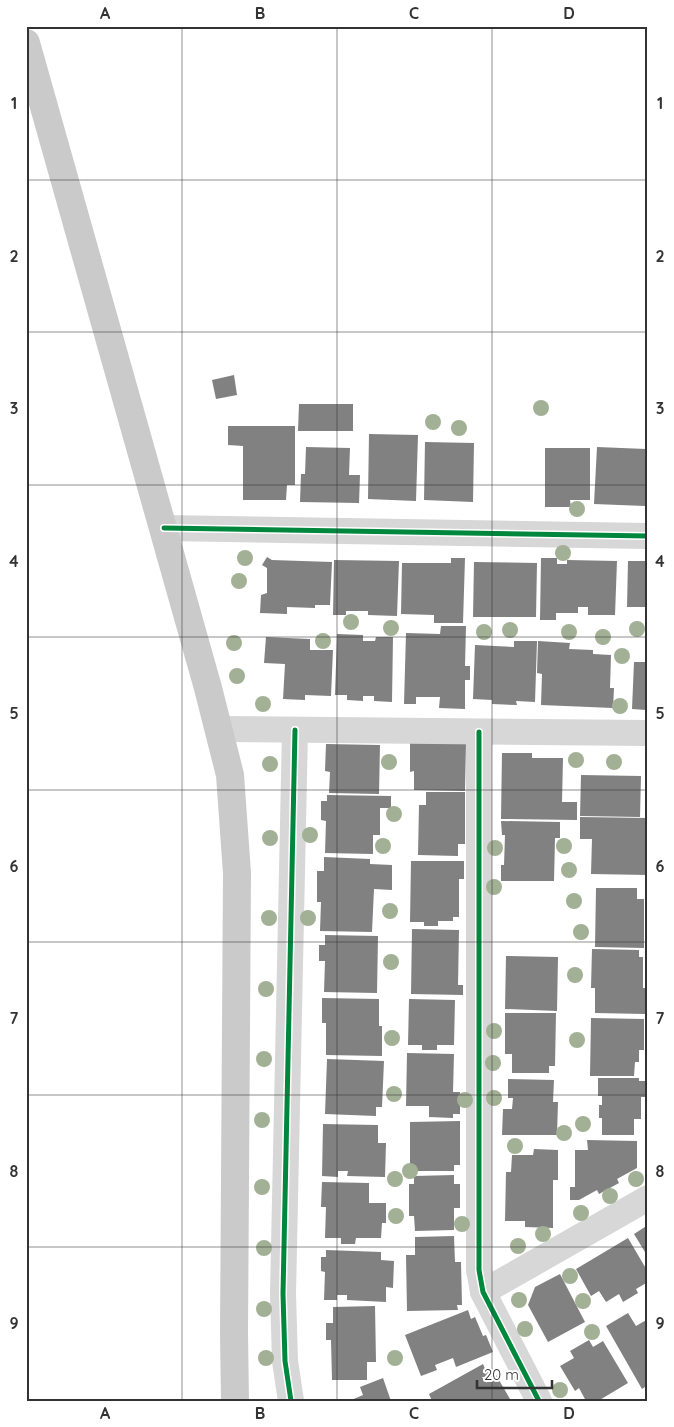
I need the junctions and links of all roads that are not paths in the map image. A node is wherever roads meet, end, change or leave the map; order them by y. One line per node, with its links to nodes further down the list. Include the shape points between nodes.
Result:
1 (26, 43): 2 (main road)
2 (164, 528): 3 (street); 4 (main road)
3 (648, 536)
4 (219, 729): 5 (street); 10 (main road, via 230,775 237,873)
5 (295, 730): 6 (street); 11 (street, via 283,1294)
6 (479, 732): 7 (street); 9 (street, via 479,1270)
7 (648, 733)
8 (648, 1198): 9 (street)
9 (483, 1292): 12 (street)
10 (235, 1401)
11 (290, 1401)
12 (539, 1401)

